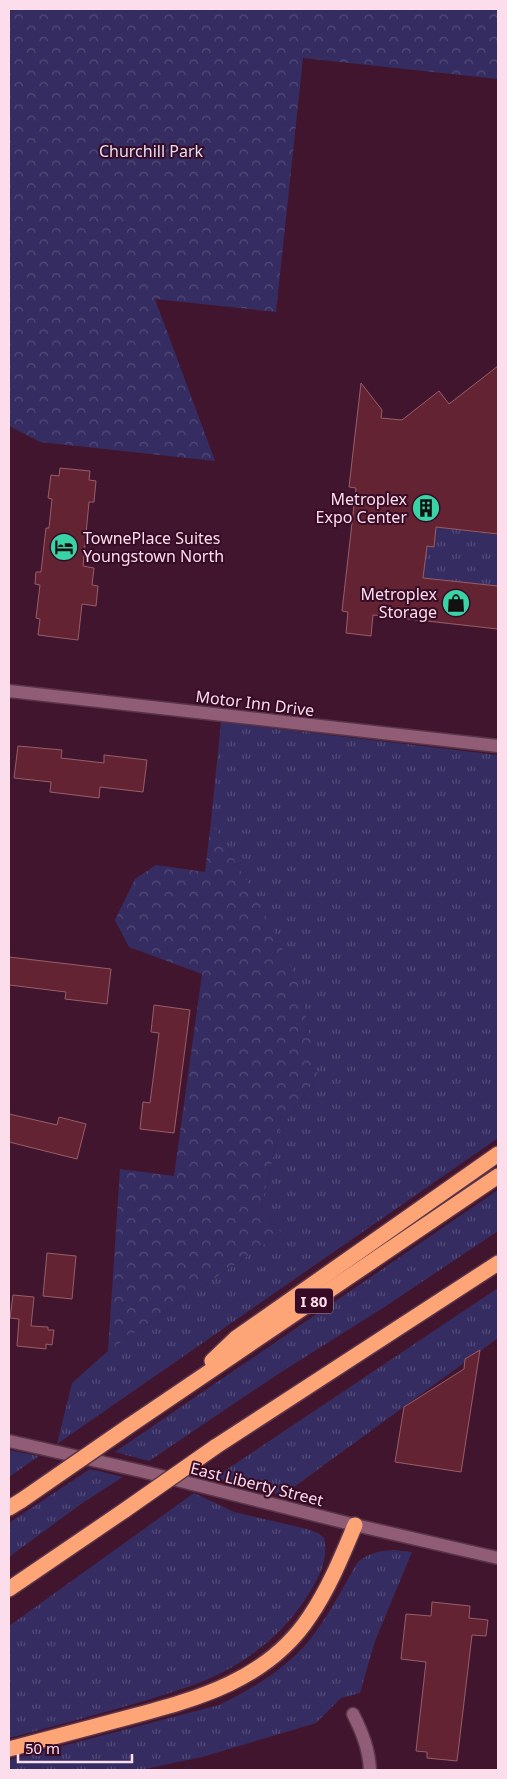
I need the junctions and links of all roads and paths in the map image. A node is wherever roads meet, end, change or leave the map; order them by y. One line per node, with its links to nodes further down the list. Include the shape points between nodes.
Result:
1 (9, 691): 2 (street, Motor Inn Drive)
2 (498, 746)
3 (498, 1154): 6 (highway, via 236,1338)
4 (498, 1176): 6 (highway, I 80)
5 (498, 1263): 11 (highway, bridge, via 216,1447)
6 (183, 1389): 8 (highway, I 80, bridge)
7 (9, 1441): 9 (street, East Liberty Street)
8 (9, 1508)
9 (355, 1525): 10 (street, East Liberty Street); 13 (highway, via 310,1618 261,1667 225,1687 185,1702)
10 (498, 1558)
11 (10, 1589)
12 (353, 1714): 14 (street, via 365,1738)
13 (9, 1749)
14 (370, 1770)

